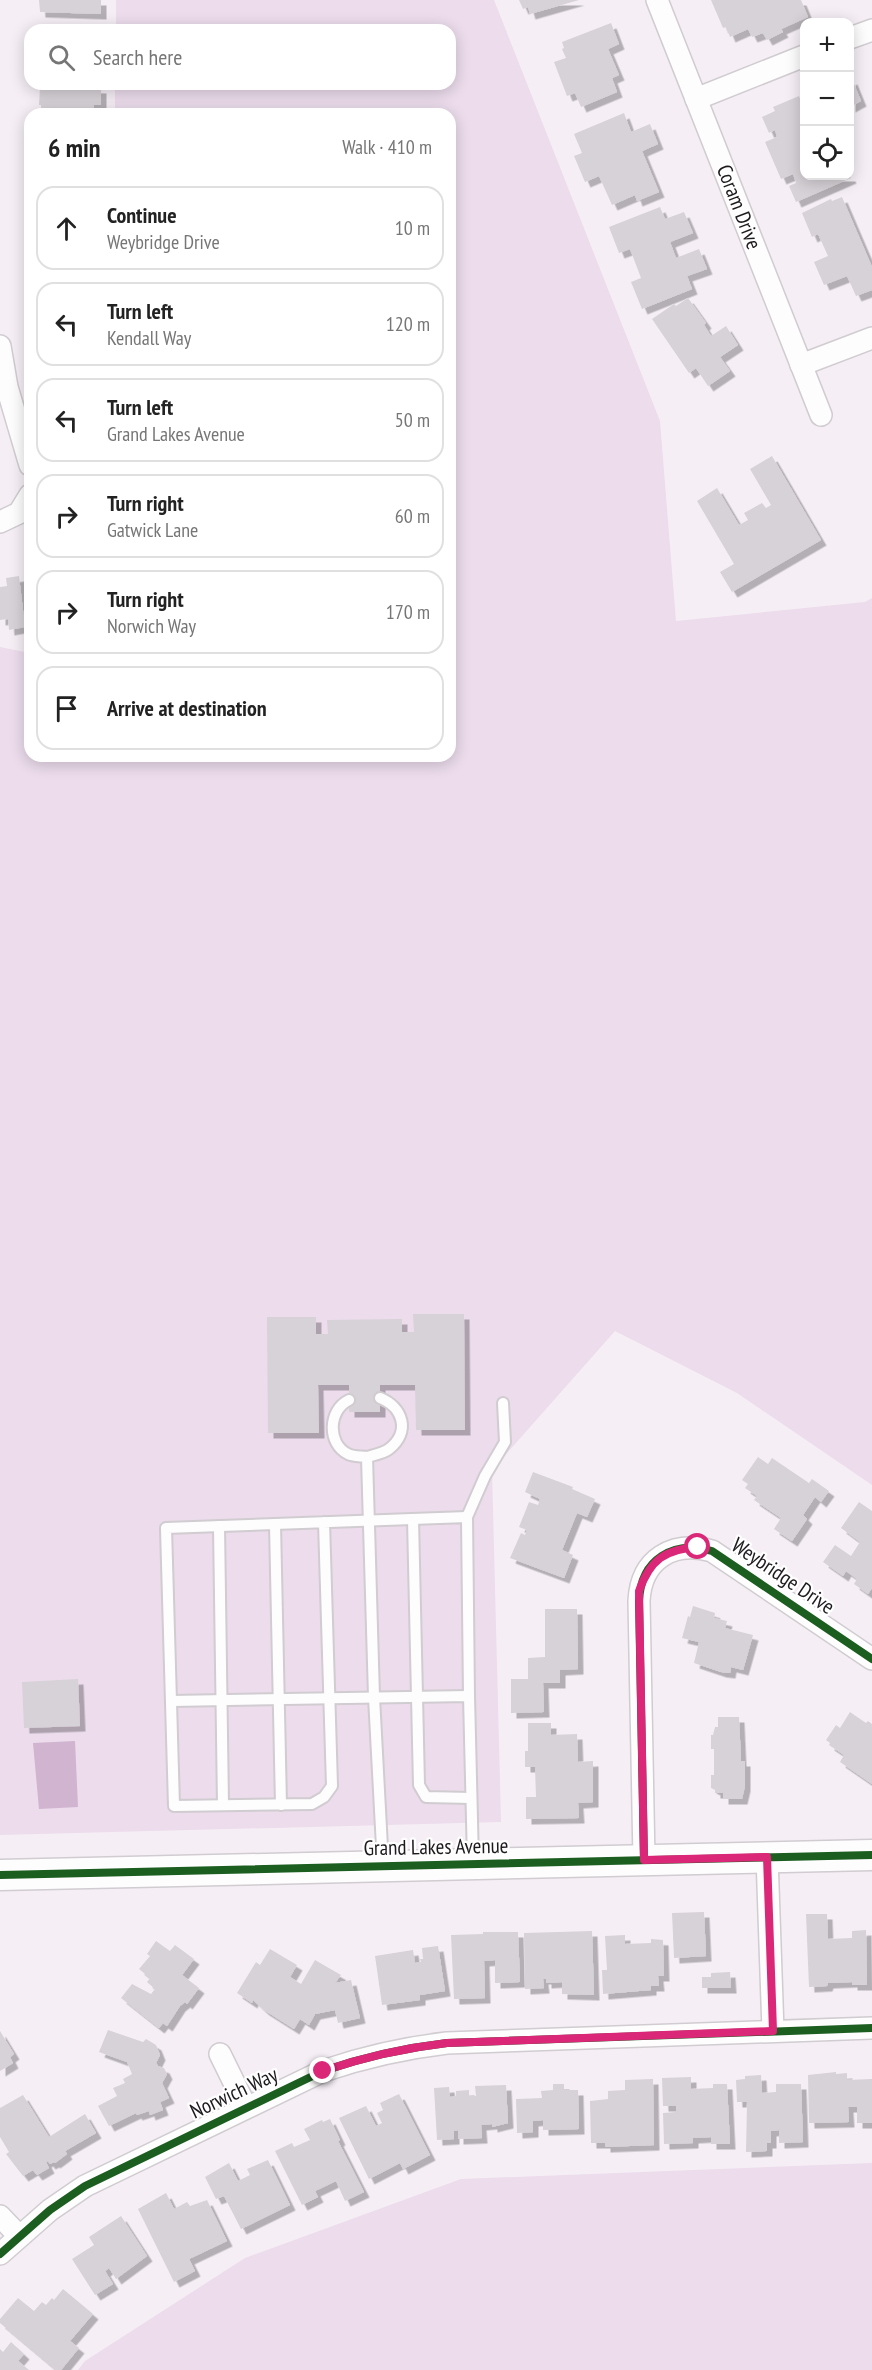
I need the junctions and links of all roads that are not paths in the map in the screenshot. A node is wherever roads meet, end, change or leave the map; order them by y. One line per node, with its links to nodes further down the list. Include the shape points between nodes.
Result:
1 (657, 0): 5 (street, Coram Drive)
2 (872, 30): 3 (street)
3 (854, 36)
4 (800, 58): 5 (street)
5 (696, 99): 8 (street, Coram Drive)
6 (872, 338): 8 (street)
7 (0, 346): 10 (street)
8 (801, 365): 9 (street, Coram Drive)
9 (820, 415)
10 (24, 445)
11 (24, 505): 12 (street, via 19,513)
12 (0, 522)
13 (380, 1398): 16 (lane, via 398,1409 401,1432 388,1450)
14 (349, 1400): 16 (lane, via 334,1413 332,1428 338,1444 348,1454)
15 (503, 1403): 17 (lane, via 505,1442)
16 (367, 1457): 19 (lane)
17 (467, 1517): 18 (lane); 25 (lane)
18 (413, 1519): 19 (lane); 24 (lane)
19 (370, 1521): 20 (lane); 26 (lane)
20 (324, 1522): 21 (lane); 28 (lane)
21 (275, 1524): 22 (lane); 27 (lane)
22 (219, 1526): 29 (lane); 30 (lane, via 166,1528)
23 (872, 1659): 36 (street, Weybridge Drive, via 712,1551 681,1548 654,1562 645,1575 639,1601)
24 (417, 1696): 25 (lane); 26 (lane); 31 (lane, via 419,1785 426,1797)
25 (469, 1696): 31 (lane)
26 (374, 1697): 28 (lane); 38 (lane)
27 (278, 1699): 28 (lane); 29 (lane); 33 (lane)
28 (329, 1699): 33 (lane, via 332,1786 312,1804)
29 (222, 1700): 30 (lane); 32 (lane)
30 (171, 1701): 32 (lane, via 174,1806)
31 (471, 1798): 37 (lane)
32 (224, 1805): 33 (lane)
33 (281, 1805)
34 (872, 1855): 35 (street, Grand Lakes Avenue)
35 (767, 1857): 36 (street, Grand Lakes Avenue); 41 (street)
36 (644, 1860): 37 (street, Grand Lakes Avenue)
37 (473, 1864): 38 (street, Grand Lakes Avenue)
38 (383, 1866): 39 (street, Grand Lakes Avenue)
39 (0, 1875)
40 (872, 2028): 41 (street, Norwich Way)
41 (773, 2031): 43 (street, Norwich Way, via 447,2043 405,2048 323,2071)
42 (220, 2055): 43 (street)
43 (246, 2107): 45 (street, Norwich Way, via 86,2186)
44 (0, 2216): 45 (street)
45 (19, 2236): 46 (street, Norwich Way)
46 (0, 2254)

